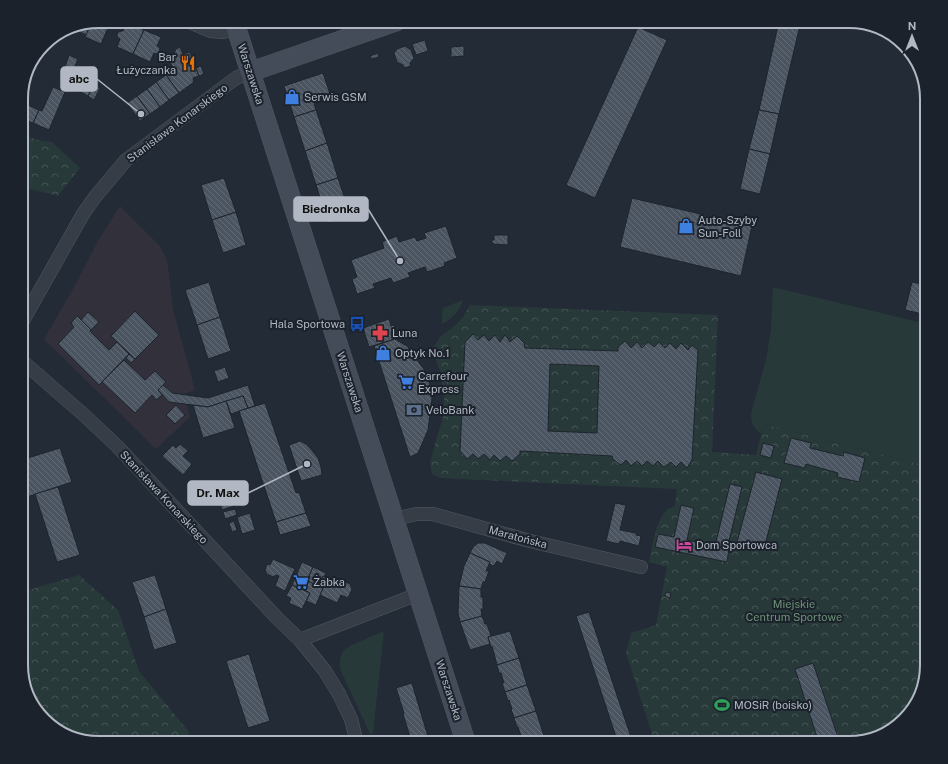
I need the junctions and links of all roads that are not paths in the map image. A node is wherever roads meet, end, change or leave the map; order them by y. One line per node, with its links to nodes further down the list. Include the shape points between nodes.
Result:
1 (209, 28): 2 (street)
2 (227, 28)
3 (235, 28): 5 (main road, Warszawska)
4 (377, 28): 5 (main road)
5 (250, 72): 6 (street, Stanisława Konarskiego, via 236,78 126,160 83,214); 8 (main road, Warszawska)
6 (28, 312)
7 (28, 366): 11 (street, Stanisława Konarskiego, via 117,446)
8 (394, 519): 9 (street, Maratońska, via 417,514 433,514 530,541); 10 (main road, Warszawska)
9 (641, 567)
10 (418, 594): 11 (street); 13 (main road, Warszawska)
11 (300, 640): 12 (street, Stanisława Konarskiego, via 325,671 339,694 351,719)
12 (355, 736)
13 (464, 736)

